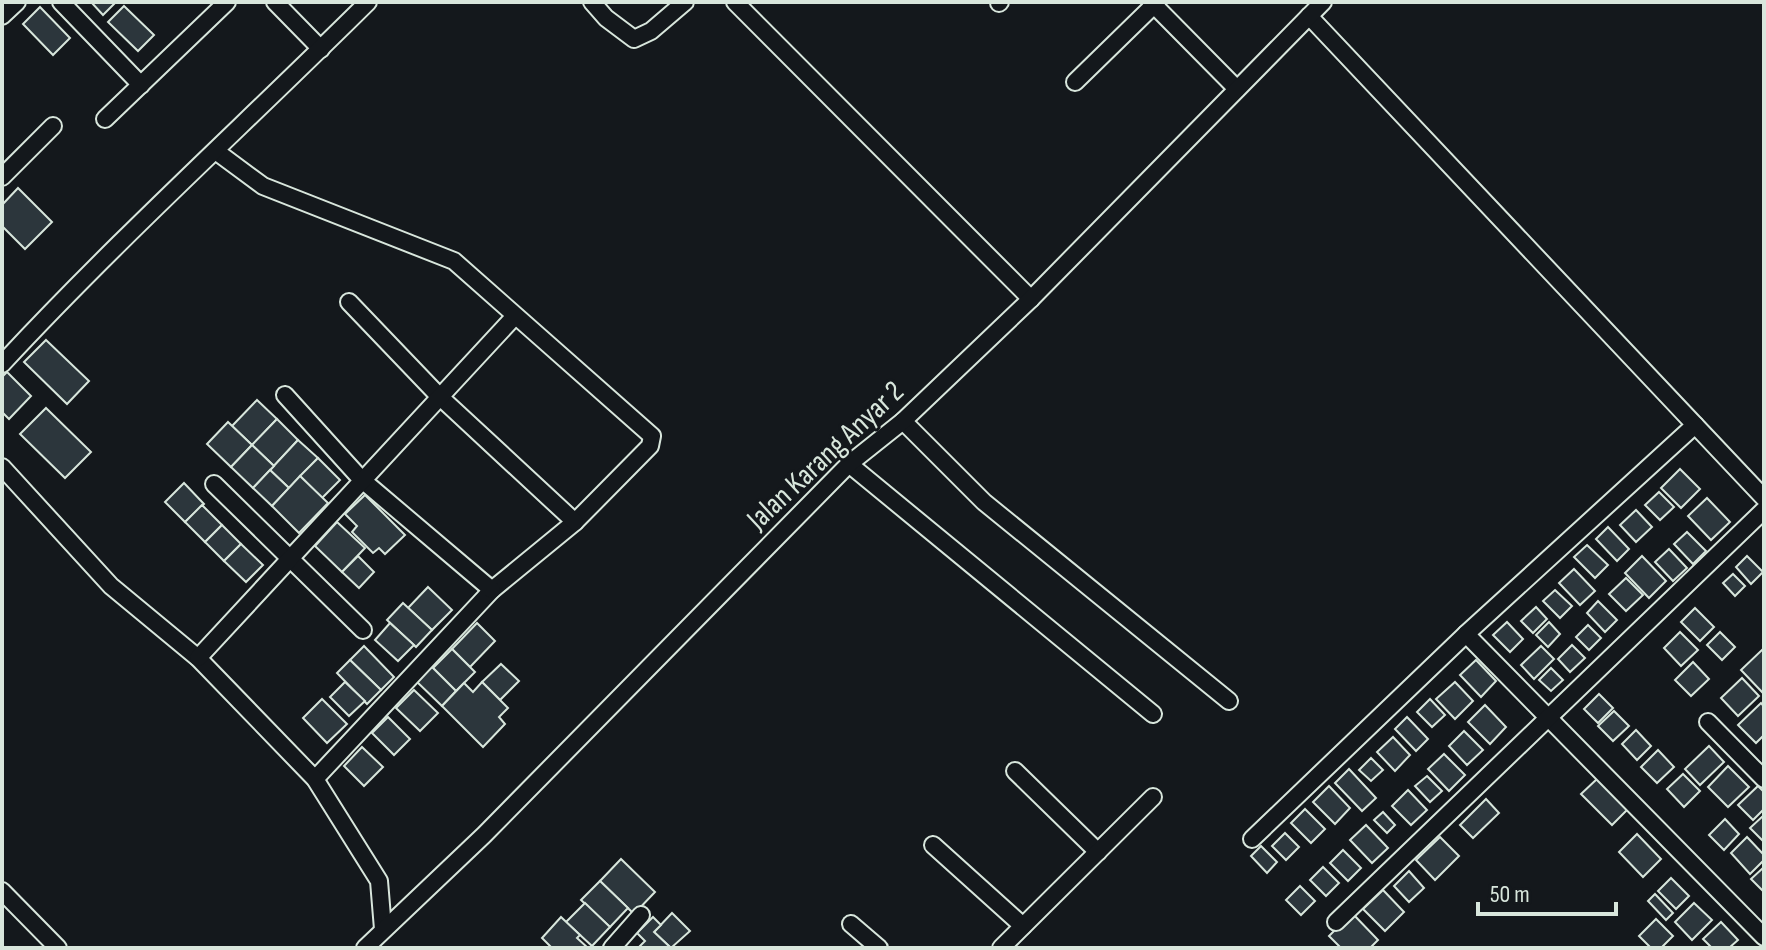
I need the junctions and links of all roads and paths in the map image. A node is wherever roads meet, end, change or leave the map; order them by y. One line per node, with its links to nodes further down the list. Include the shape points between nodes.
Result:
1 (17, 2): 11 (street)
2 (61, 2): 15 (street)
3 (275, 2): 13 (street)
4 (368, 2): 13 (street)
5 (592, 2): 6 (street, via 634,39)
6 (685, 2)
7 (735, 2): 21 (street)
8 (1323, 2): 12 (street, Jalan Karang Anyar 2)
9 (1154, 3): 14 (street); 16 (street)
10 (220, 4): 15 (street)
11 (2, 16)
12 (1309, 16): 16 (street, Jalan Karang Anyar 2); 28 (street)
13 (321, 49): 19 (street)
14 (1075, 82)
15 (141, 85): 17 (street)
16 (1237, 89): 21 (street, Jalan Karang Anyar 2)
17 (105, 119)
18 (53, 126): 20 (street)
19 (217, 152): 23 (street, via 263,186 454,261); 24 (street, via 168,194)
20 (2, 177)
21 (1031, 299): 27 (street, Jalan Karang Anyar 2)
22 (349, 302): 26 (street)
23 (515, 316): 26 (street); 35 (street, via 652,436 650,446)
24 (2, 364)
25 (285, 395): 31 (street)
26 (438, 395): 31 (street); 35 (street)
27 (903, 421): 29 (street, Jalan Karang Anyar 2); 41 (street, via 984,502)
28 (1695, 425): 33 (street); 39 (street)
29 (849, 464): 42 (street); 57 (street, Jalan Karang Anyar 2, via 484,835)
30 (2, 467): 40 (street, via 111,586)
31 (361, 479): 36 (street); 37 (street)
32 (214, 484): 36 (street)
33 (1764, 498)
34 (1764, 510): 43 (street)
35 (575, 522): 37 (street)
36 (290, 559): 38 (street); 40 (street)
37 (492, 590): 46 (street)
38 (363, 630)
39 (1466, 634): 43 (street); 49 (street)
40 (198, 658): 46 (street)
41 (1229, 701)
42 (1153, 714)
43 (1546, 717): 54 (street); 58 (street)
44 (1708, 722): 47 (street)
45 (1015, 771): 51 (street)
46 (315, 779): 57 (street, via 379,881)
47 (1764, 779)
48 (1153, 797): 51 (street)
49 (1252, 839)
50 (933, 845): 56 (street)
51 (1098, 852): 56 (street)
52 (2, 891): 59 (street)
53 (641, 915): 61 (street)
54 (1336, 922)
55 (851, 924): 62 (street)
56 (1023, 926): 63 (street)
57 (383, 929): 60 (street, Jalan Karang Anyar 2)
58 (1764, 937)
59 (58, 948)
60 (365, 948)
61 (612, 948)
62 (879, 948)
63 (1001, 948)

